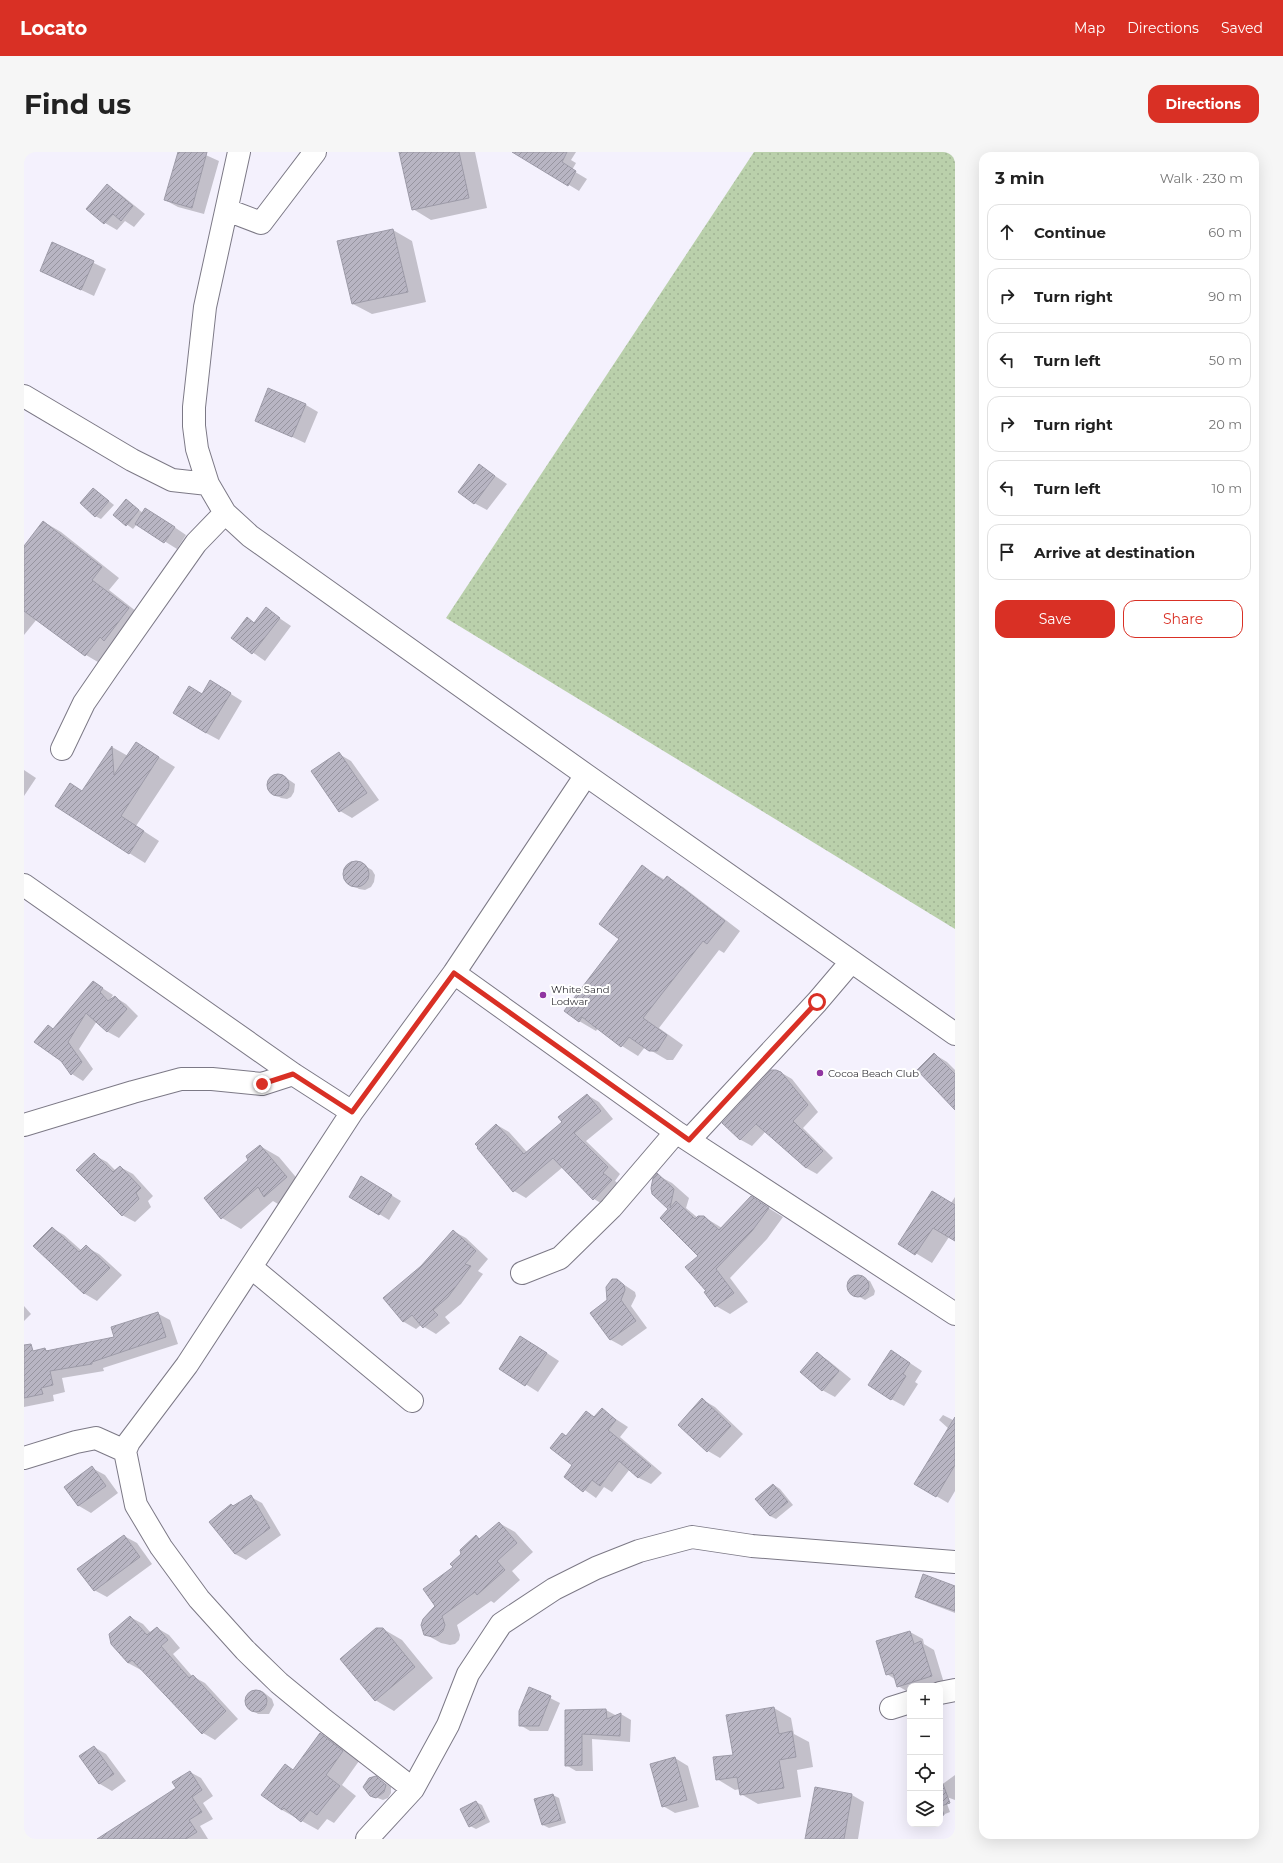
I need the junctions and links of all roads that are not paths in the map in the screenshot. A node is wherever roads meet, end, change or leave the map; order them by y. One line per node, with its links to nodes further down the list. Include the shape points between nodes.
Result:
1 (238, 152): 3 (street)
2 (315, 152): 3 (street, via 261,223)
3 (227, 210): 5 (street, via 206,307 194,407 197,449)
4 (24, 396): 5 (street, via 132,460 172,480)
5 (208, 484): 6 (street)
6 (225, 513): 7 (street, via 196,543 108,668 84,703); 8 (street, via 250,536)
7 (62, 749)
8 (586, 775): 10 (street); 11 (street)
9 (24, 885): 13 (street)
10 (851, 962): 12 (street); 16 (street, via 817,1002)
11 (454, 973): 14 (street); 16 (street)
12 (955, 1034)
13 (293, 1074): 14 (street); 15 (street, via 262,1084 181,1079)
14 (352, 1112): 17 (street)
15 (24, 1125)
16 (682, 1136): 18 (street, via 560,1258); 19 (street)
17 (252, 1268): 20 (street); 21 (street)
18 (522, 1273)
19 (955, 1314)
20 (412, 1401)
21 (125, 1451): 22 (street, via 96,1438); 26 (street, via 136,1505 199,1599 279,1683)
22 (24, 1458)
23 (955, 1562): 26 (street, via 752,1546 692,1537 639,1551 596,1568 554,1589 501,1624 468,1674 448,1725)
24 (955, 1690): 25 (street)
25 (943, 1692)
26 (413, 1788): 27 (street)
27 (367, 1839)

